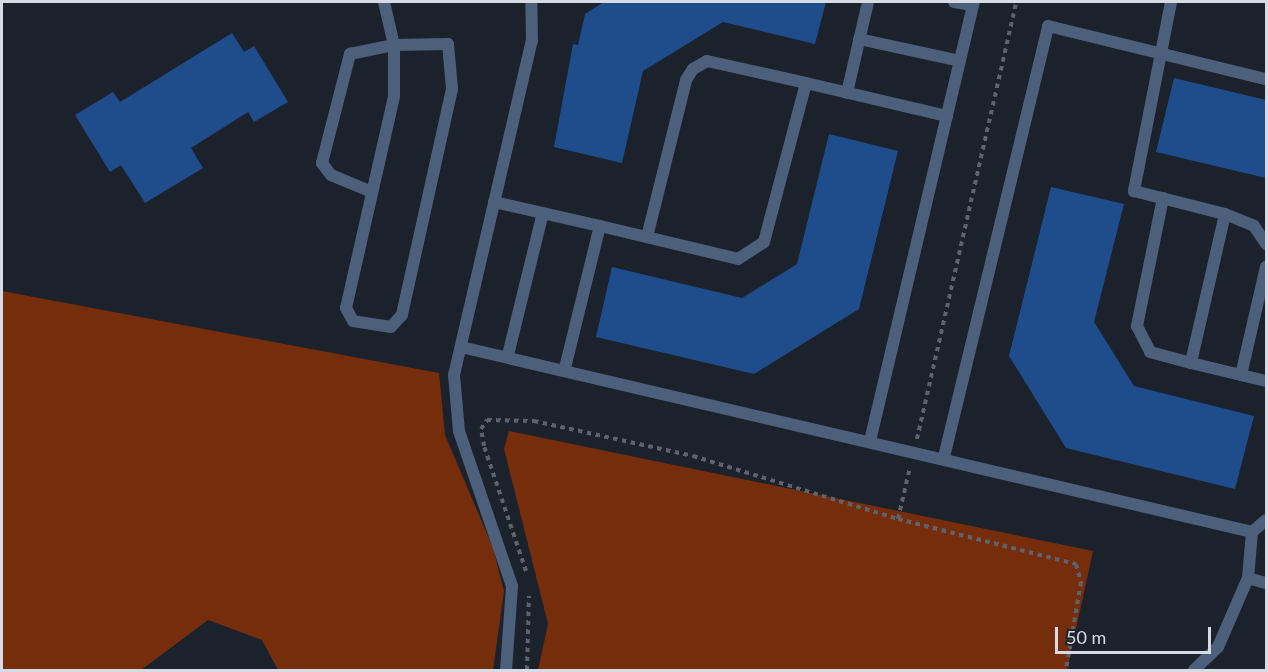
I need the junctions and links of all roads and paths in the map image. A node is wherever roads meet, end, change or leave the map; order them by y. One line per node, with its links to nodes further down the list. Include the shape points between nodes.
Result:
1 (384, 2): 9 (lane)
2 (531, 2): 18 (lane, via 532,40)
3 (868, 2): 8 (lane)
4 (954, 2): 7 (lane)
5 (1016, 2): 32 (path)
6 (1171, 2): 10 (lane)
7 (974, 3): 11 (lane)
8 (859, 39): 11 (lane); 14 (lane)
9 (394, 45): 16 (lane, via 394,96); 16 (lane, via 350,54 322,163 331,175); 16 (lane, via 448,44 452,89 402,315 391,327 353,321 346,308)
10 (1159, 51): 12 (lane); 17 (lane, via 1134,191); 33 (lane, via 1048,26)
11 (960, 61): 15 (lane)
12 (1266, 79)
13 (806, 83): 14 (lane); 22 (lane, via 764,242 738,259); 22 (lane, via 707,61 693,69 686,80)
14 (847, 93): 15 (lane)
15 (947, 116): 31 (lane)
16 (372, 192)
17 (1163, 198): 20 (lane); 27 (lane, via 1137,326 1139,339 1150,352)
18 (495, 202): 19 (lane); 25 (lane)
19 (543, 213): 21 (lane); 26 (lane)
20 (1226, 214): 23 (lane, via 1254,226); 27 (lane)
21 (600, 226): 22 (lane); 28 (lane)
22 (647, 237)
23 (1266, 243)
24 (1266, 267): 29 (lane)
25 (461, 347): 26 (lane); 41 (lane, via 454,375 459,431 512,586)
26 (508, 355): 28 (lane)
27 (1191, 363): 29 (lane)
28 (565, 368): 31 (lane)
29 (1241, 375): 30 (lane)
30 (1266, 381)
31 (870, 441): 32 (lane)
32 (914, 451): 33 (lane); 34 (path)
33 (944, 458): 36 (lane)
34 (898, 519): 38 (path, via 693,456 534,422 487,420 482,429 484,446); 43 (path, via 1076,564 1081,582)
35 (1266, 520): 36 (lane)
36 (1252, 532): 37 (lane)
37 (1248, 578): 39 (lane); 44 (lane, via 1218,647)
38 (528, 582)
39 (1266, 583)
40 (529, 591): 42 (path)
41 (506, 670)
42 (527, 670)
43 (1066, 670)
44 (1194, 670)

